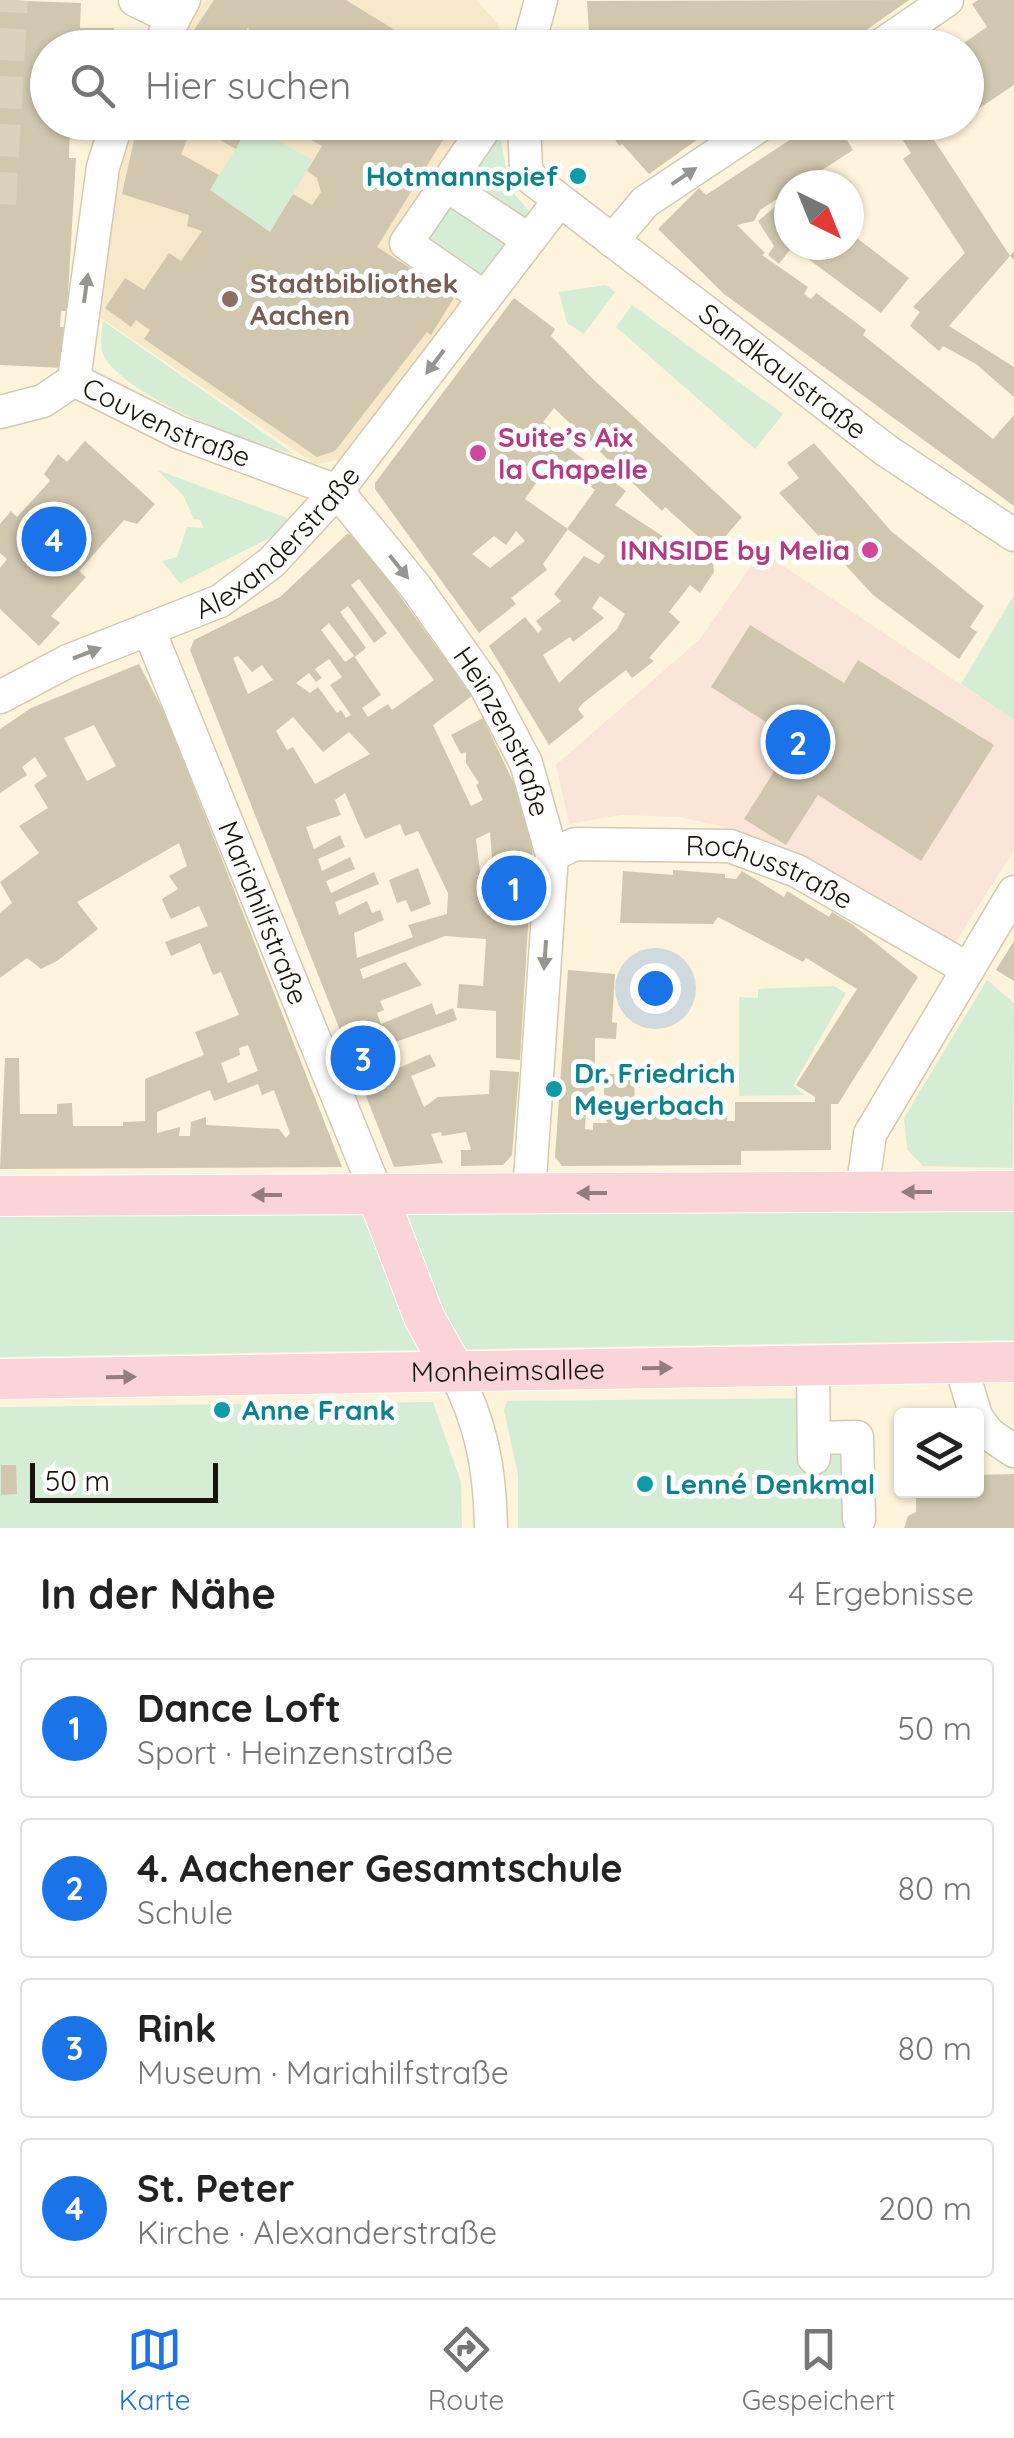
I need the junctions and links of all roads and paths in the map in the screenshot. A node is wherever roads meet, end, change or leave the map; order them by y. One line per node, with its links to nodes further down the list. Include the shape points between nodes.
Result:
1 (136, 0): 4 (street)
2 (541, 0): 5 (street)
3 (947, 0): 6 (street)
4 (179, 9)
5 (533, 30)
6 (903, 30)
7 (112, 140): 16 (street, Couvenstraße, one-way to 7)
8 (476, 140): 11 (street)
9 (525, 140): 12 (street, via 526,169)
10 (737, 140): 14 (street, one-way to 10, via 645,202)
11 (446, 184): 13 (street); 15 (street, via 406,243)
12 (559, 201): 13 (street, Alexanderstraße); 14 (street, Sandkaulstraße)
13 (528, 240): 15 (street, Alexanderstraße)
14 (612, 240): 19 (street, Sandkaulstraße, via 888,451)
15 (484, 297): 18 (street, Alexanderstraße, one-way to 18)
16 (74, 380): 17 (street, via 43,401); 18 (street, Couvenstraße, via 178,432)
17 (0, 412)
18 (337, 492): 20 (street, Alexanderstraße, via 272,562 220,601); 22 (street, Heinzenstraße, one-way to 22, via 484,685 526,763)
19 (1014, 536)
20 (149, 630): 21 (street, Alexanderstraße, one-way to 20); 27 (street, Mariahilfstraße)
21 (0, 697)
22 (552, 856): 24 (street, Rochusstraße, via 575,844 730,846 797,871); 28 (street, Heinzenstraße, one-way to 28)
23 (1014, 892): 24 (street)
24 (968, 969): 26 (street, via 870,1134)
25 (1014, 1191): 26 (main road, one-way to 26)
26 (862, 1192): 28 (main road, one-way to 28)
27 (377, 1194): 28 (main road); 29 (main road, one-way to 29); 33 (main road, via 424,1317)
28 (529, 1194)
29 (0, 1196)
30 (1014, 1362): 31 (main road, Monheimsallee)
31 (960, 1363): 32 (main road, Monheimsallee); 35 (street)
32 (812, 1365): 33 (main road, Monheimsallee, one-way to 32); 38 (street, via 814,1448 857,1438)
33 (454, 1371): 34 (main road, Monheimsallee, one-way to 33); 39 (street, via 489,1466)
34 (0, 1379)
35 (974, 1408)
36 (984, 1427): 37 (street)
37 (1014, 1451)
38 (859, 1519)
39 (491, 1528)

